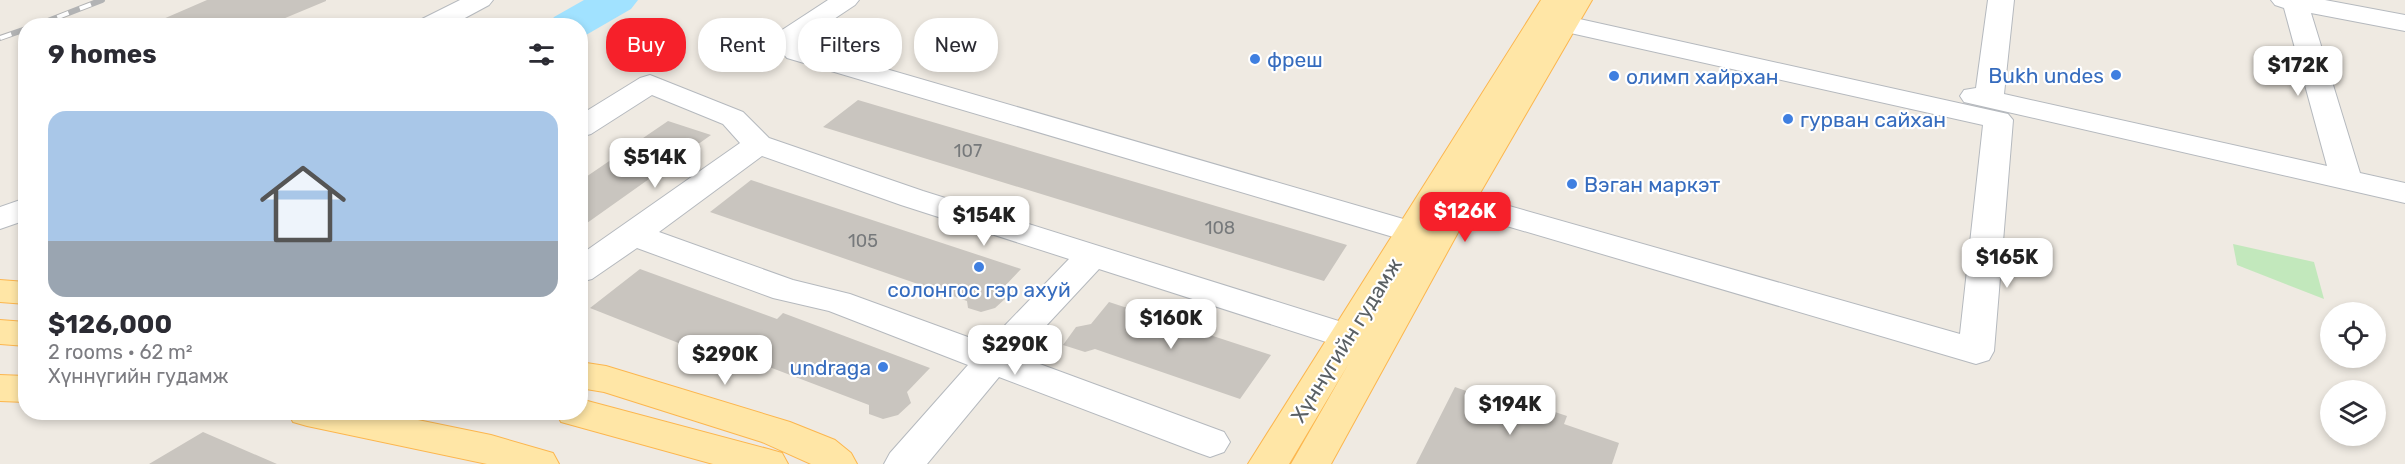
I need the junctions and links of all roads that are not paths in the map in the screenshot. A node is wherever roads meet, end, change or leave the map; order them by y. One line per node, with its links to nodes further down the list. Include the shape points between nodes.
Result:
1 (480, 0): 8 (street)
2 (846, 0): 18 (street, via 791,36 790,46 816,59)
3 (2001, 0): 10 (street)
4 (2340, 0): 7 (street)
5 (2290, 1): 9 (street); 13 (street)
6 (1568, 8): 10 (street); 15 (main road, Хүннүгийн гудамж); 15 (street, via 1998,120 1976,351); 18 (main road, Хүннүгийн гудамж)
7 (2405, 12)
8 (445, 18)
9 (2405, 23)
10 (1989, 100): 13 (street)
11 (588, 123): 12 (street, via 650,84 733,117)
12 (758, 144): 19 (street); 20 (street)
13 (2346, 180): 14 (street)
14 (2405, 193)
15 (1460, 202): 39 (main road, Хүннүгийн гудамж)
16 (18, 211): 17 (street)
17 (0, 219)
18 (1412, 232): 26 (main road, Хүннүгийн гудамж)
19 (634, 235): 21 (street); 27 (street, via 785,290 838,302)
20 (1093, 255): 26 (street); 27 (street)
21 (588, 266)
22 (0, 291): 23 (main road)
23 (18, 292)
24 (0, 332): 25 (main road)
25 (18, 333)
26 (1348, 337): 38 (main road, Хүннүгийн гудамж)
27 (992, 361): 33 (street); 37 (street)
28 (588, 377): 36 (main road, via 776,432 821,450)
29 (0, 388): 30 (main road)
30 (18, 389)
31 (588, 416): 35 (main road)
32 (346, 420): 34 (main road)
33 (1210, 442)
34 (539, 464)
35 (768, 464)
36 (837, 464)
37 (904, 464)
38 (1268, 464)
39 (1311, 464)

